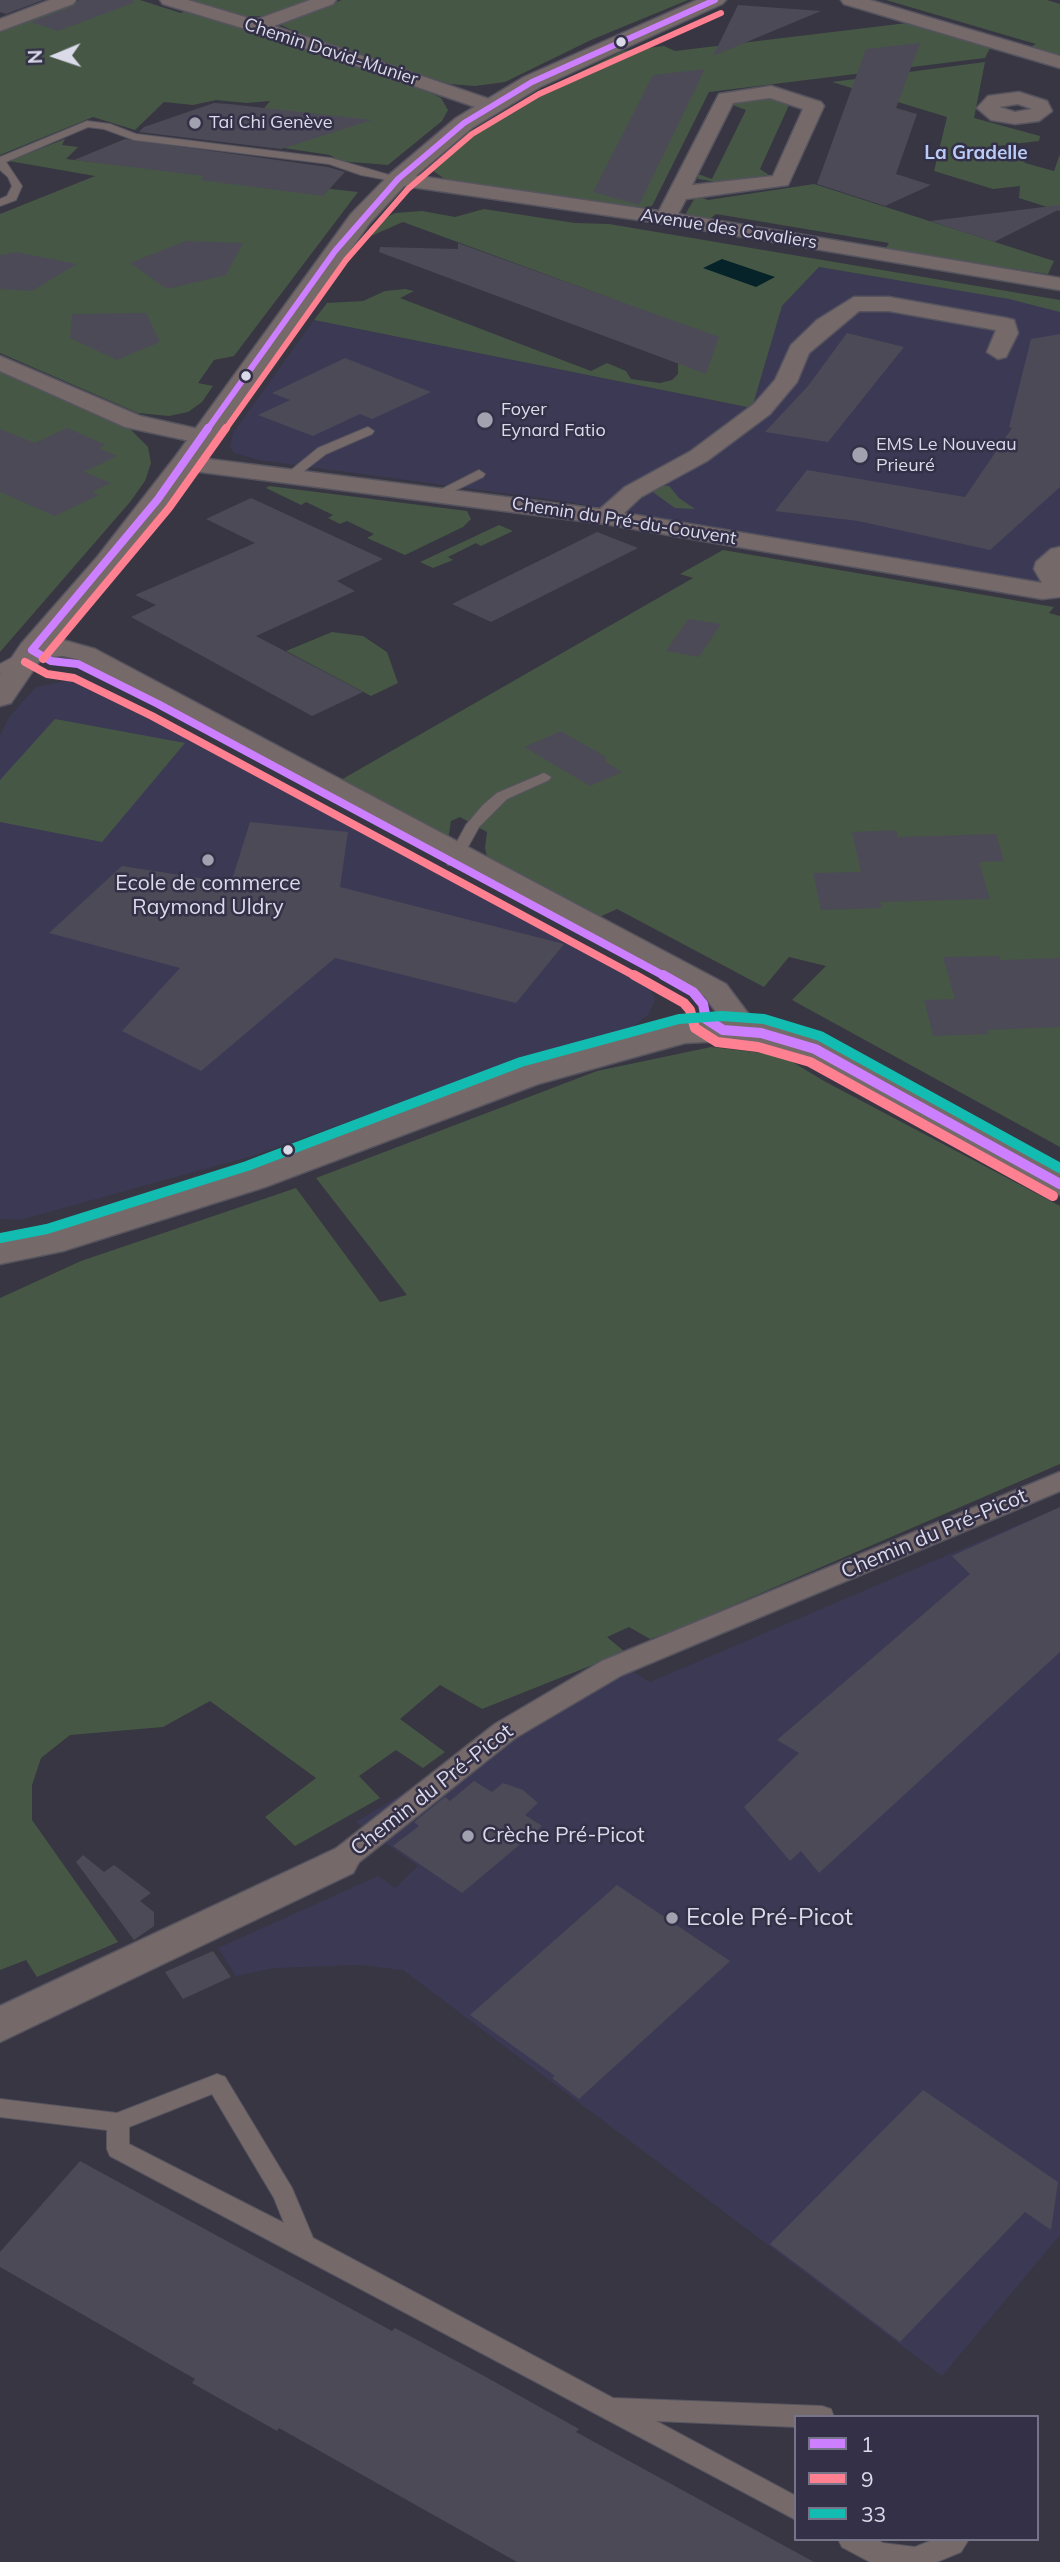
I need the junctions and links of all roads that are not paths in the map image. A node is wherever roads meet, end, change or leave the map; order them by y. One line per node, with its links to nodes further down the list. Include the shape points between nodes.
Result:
1 (67, 0): 6 (street)
2 (169, 0): 7 (street, Chemin David-Munier)
3 (327, 0): 7 (street)
4 (715, 0): 11 (street, via 579,58)
5 (850, 0): 8 (street)
6 (0, 25)
7 (255, 26): 11 (street, Chemin David-Munier)
8 (1032, 54): 9 (street); 10 (street)
9 (1060, 62)
10 (1019, 98)
11 (491, 106): 12 (street)
12 (398, 179): 14 (lane, via 331,161 134,137 87,124 1,160 17,186 12,198); 15 (street, Avenue des Cavaliers); 20 (street, via 335,251)
13 (681, 193): 13 (street, via 781,181 814,106 771,92 726,98); 15 (street)
14 (0, 203)
15 (666, 218): 16 (street, Avenue des Cavaliers)
16 (1060, 284)
17 (998, 352): 25 (street, via 1006,325 889,304 854,304 799,350 786,382 762,409 699,456 634,492)
18 (0, 363): 20 (street, via 133,422)
19 (368, 431): 23 (lane, via 322,451)
20 (204, 437): 21 (street)
21 (185, 463): 23 (street, Chemin du Pré-du-Couvent); 28 (street)
22 (479, 474): 24 (lane)
23 (291, 475): 24 (street, Chemin du Pré-du-Couvent)
24 (438, 494): 25 (street, Chemin du Pré-du-Couvent)
25 (605, 517): 27 (street, Chemin du Pré-du-Couvent, via 1042,591)
26 (1060, 554): 27 (street, via 1046,569)
27 (1060, 587)
28 (32, 650): 29 (lane); 30 (street); 32 (street, via 63,648 86,654)
29 (0, 670)
30 (0, 697)
31 (544, 777): 32 (lane, via 502,796 488,808)
32 (456, 858): 33 (street, via 693,992 703,1004 705,1019); 33 (street, via 715,990)
33 (735, 1031): 34 (street, via 788,1039 815,1049); 35 (street, via 683,1032 525,1076 252,1179 50,1243)
34 (1060, 1184)
35 (0, 1252)
36 (1060, 1481): 37 (street, Chemin du Pré-Picot, via 612,1668 505,1731)
37 (339, 1862): 38 (street, Chemin du Pré-Picot)
38 (0, 2025)
39 (0, 2108): 40 (lane)
40 (118, 2122): 41 (lane, via 118,2149); 41 (lane, via 218,2083 284,2195)
41 (304, 2245): 42 (lane)
42 (610, 2409): 43 (lane); 44 (lane)
43 (794, 2416)
44 (794, 2508)
45 (855, 2541): 46 (lane, via 879,2554 915,2559)
46 (954, 2541)

